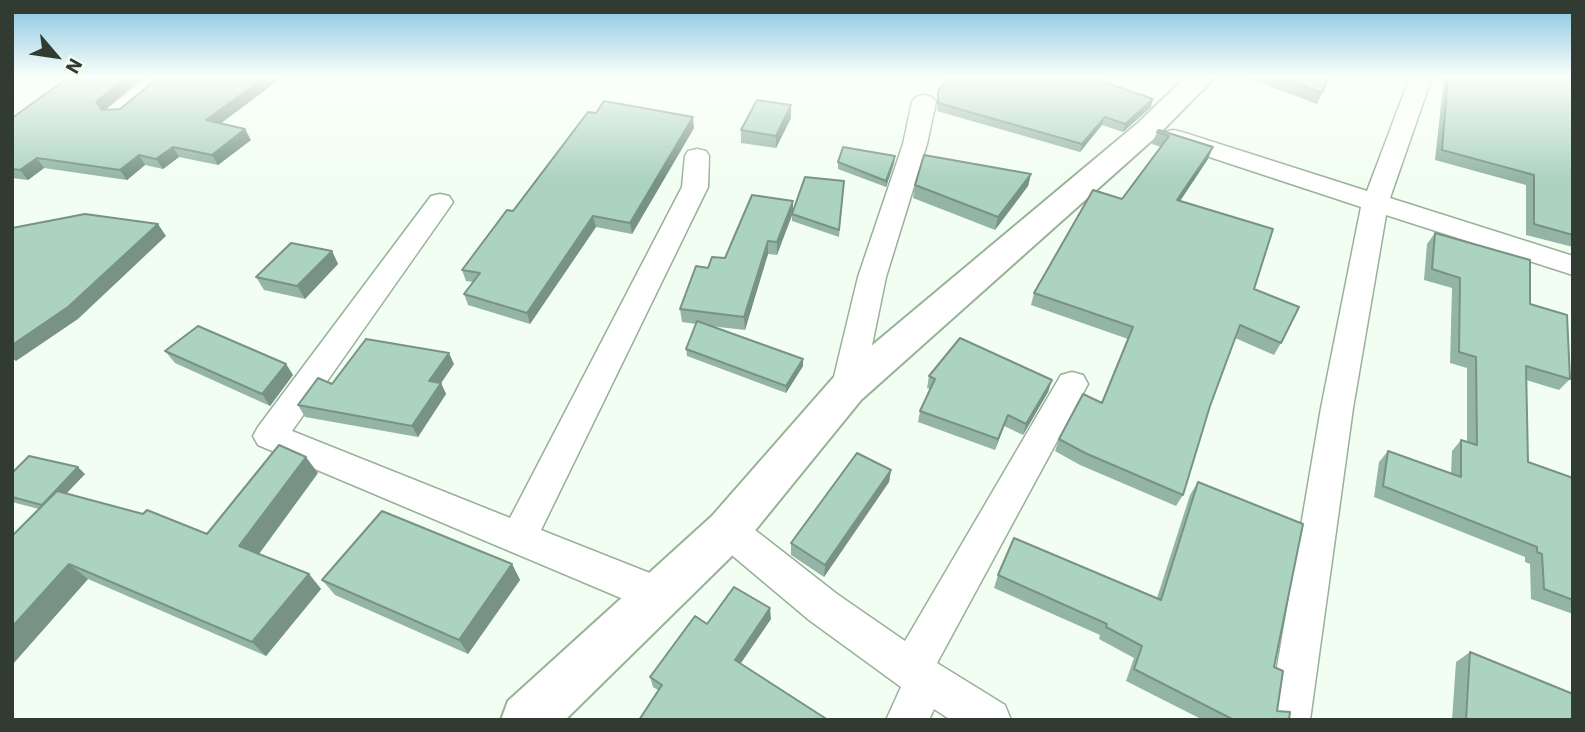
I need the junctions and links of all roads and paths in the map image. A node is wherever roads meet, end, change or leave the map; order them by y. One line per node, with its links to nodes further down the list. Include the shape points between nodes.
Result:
1 (922, 111): 10 (street, via 872,277)
2 (1166, 111): 4 (street)
3 (1408, 111): 7 (street)
4 (1148, 128): 7 (street); 10 (street)
5 (697, 156): 12 (street, via 695,187)
6 (440, 202): 12 (street, via 270,436)
7 (1375, 202): 8 (street); 18 (street, via 1337,408)
8 (1573, 266)
9 (1072, 384): 14 (street)
10 (847, 389): 11 (street)
11 (728, 530): 13 (street); 14 (street, via 822,607)
12 (520, 537): 13 (street)
13 (661, 596): 15 (street)
14 (918, 675): 16 (street); 17 (street)
15 (527, 720)
16 (907, 720)
17 (990, 720)
18 (1289, 720)

